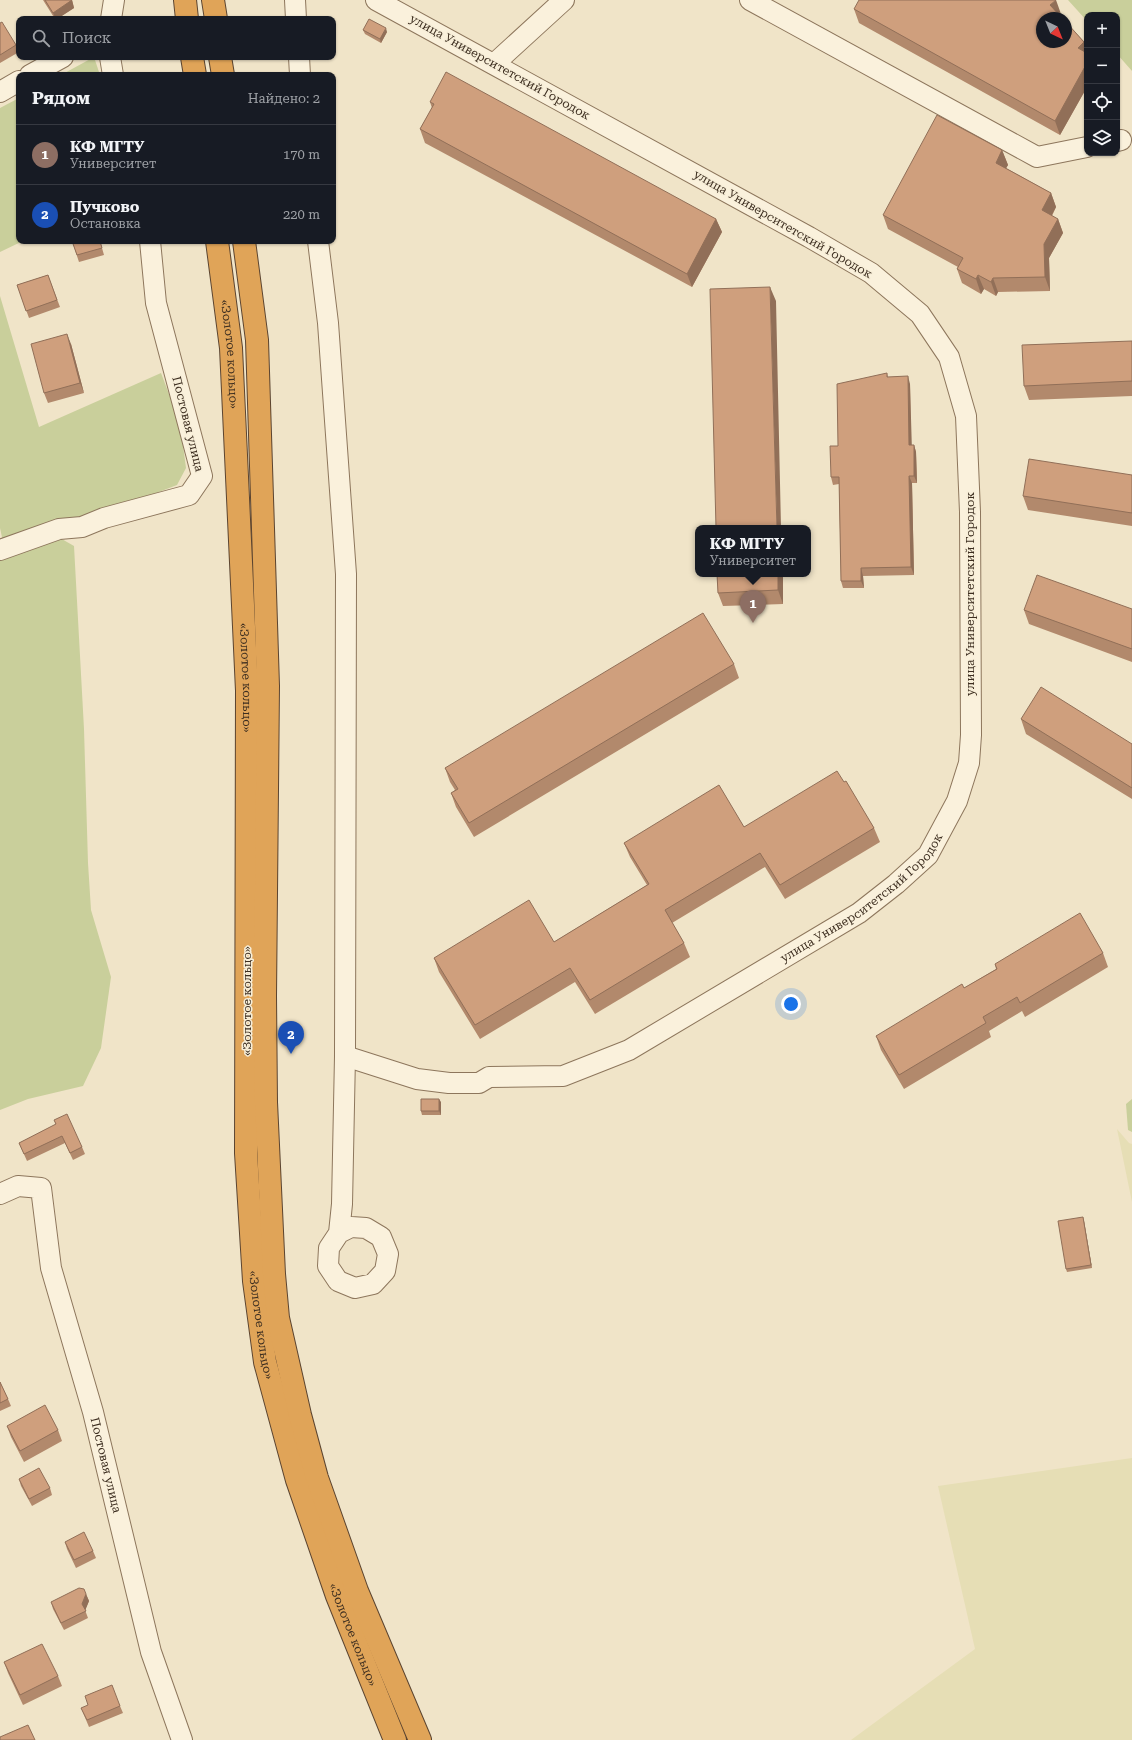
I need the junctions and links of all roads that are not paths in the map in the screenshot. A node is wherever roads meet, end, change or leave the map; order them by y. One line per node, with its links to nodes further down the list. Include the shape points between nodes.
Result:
1 (114, 0): 8 (street)
2 (185, 0): 9 (highway)
3 (213, 0): 10 (highway)
4 (295, 0): 11 (street)
5 (376, 0): 17 (street, улица Университетский Городок)
6 (564, 0): 17 (street)
7 (750, 0): 25 (street, via 1037,157)
8 (111, 16)
9 (187, 16)
10 (216, 16)
11 (296, 16)
12 (58, 60): 18 (street)
13 (110, 60): 19 (street)
14 (192, 60): 20 (highway)
15 (220, 60): 21 (highway)
16 (299, 60): 22 (street)
17 (494, 64): 31 (street, улица Университетский Городок, via 871,272 920,314 950,357 966,416 970,532 969,763 957,801 928,856 896,884 859,913 629,1050 563,1076 489,1077 479,1083 417,1079)
18 (36, 72)
19 (112, 72)
20 (194, 72)
21 (222, 72)
22 (300, 72)
23 (16, 83): 24 (street)
24 (0, 92)
25 (1084, 148)
26 (150, 244): 30 (street, Постовая улица, via 156,303 202,476 189,495 104,518 82,527 59,529)
27 (217, 244): 37 (highway, «Золотое кольцо», via 231,348 246,691 246,1153 254,1281 265,1362 297,1480 336,1596)
28 (244, 244): 38 (highway, «Золотое кольцо», via 257,340 268,686 266,1102 278,1318 317,1478 357,1591)
29 (318, 244): 31 (street, via 328,323 346,574)
30 (0, 550)
31 (345, 1056): 33 (street)
32 (0, 1194): 36 (street, Постовая улица, via 18,1186 41,1188 51,1268 93,1412 151,1652)
33 (342, 1204): 34 (street); 35 (street)
34 (366, 1228): 35 (street, via 351,1227); 35 (street, via 381,1237 388,1254 385,1271 373,1284 355,1288 338,1281 328,1266 329,1248)
35 (339, 1233)
36 (182, 1740)
37 (395, 1740)
38 (420, 1740)

